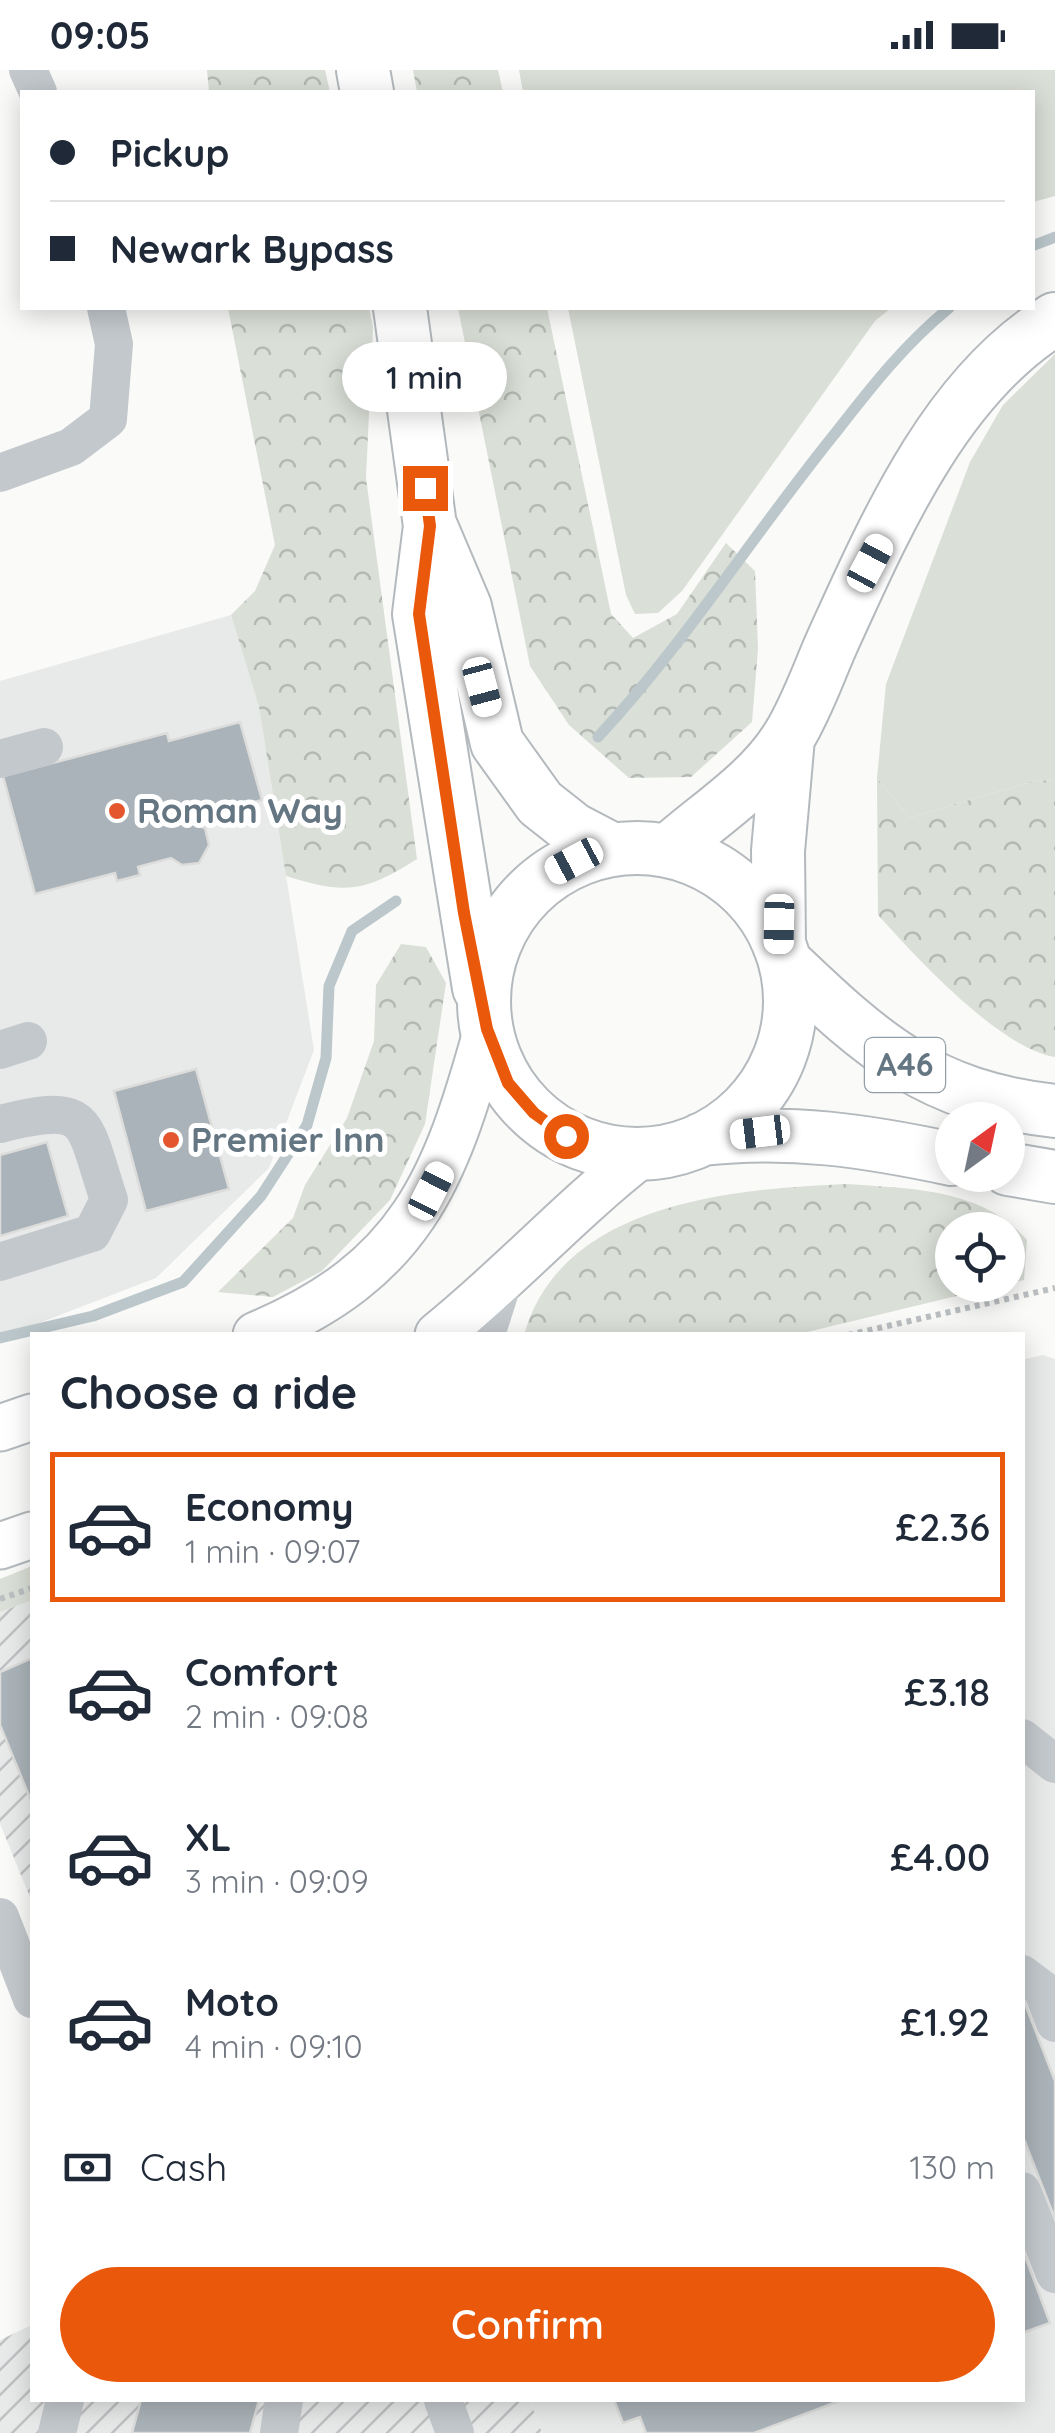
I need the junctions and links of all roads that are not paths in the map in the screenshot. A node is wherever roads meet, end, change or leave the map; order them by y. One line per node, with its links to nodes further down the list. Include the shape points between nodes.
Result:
1 (106, 310): 4 (street, via 114,344 108,419 70,447)
2 (400, 310): 5 (highway)
3 (1055, 318): 6 (highway, via 988,375 922,466)
4 (0, 472)
5 (430, 526): 9 (highway, via 465,608 497,743 540,803); 12 (highway, via 419,614)
6 (788, 738): 10 (highway, via 745,787); 11 (highway, via 778,852)
7 (44, 747): 8 (street)
8 (0, 759)
9 (613, 850): 10 (highway); 12 (highway, via 574,861 524,897 492,950)
10 (668, 851): 11 (highway, via 735,884 761,912)
11 (782, 954): 13 (highway, A46, via 860,1033 912,1070 965,1094); 15 (highway, via 790,1015 776,1066 745,1109)
12 (485, 1020): 16 (highway, via 508,1083 549,1126 584,1144); 22 (main road, via 447,1161 400,1235 340,1290)
13 (1055, 1111)
14 (0, 1124): 20 (street, via 52,1111 78,1122 108,1200 92,1233)
15 (702, 1139): 16 (highway); 17 (highway, A46, via 806,1133)
16 (642, 1154): 21 (main road)
17 (935, 1156)
18 (1025, 1172): 19 (highway)
19 (1055, 1177)
20 (0, 1262)
21 (502, 1281): 23 (main road); 24 (street)
22 (263, 1332)
23 (442, 1332)
24 (487, 1332)
25 (30, 1418): 26 (main road)
26 (0, 1428)
27 (30, 1536): 28 (main road)
28 (0, 1546)
29 (1025, 1740): 30 (street)
30 (1055, 1764)
31 (0, 1918): 33 (street)
32 (1025, 1976): 34 (street, via 1042,1989)
33 (30, 1984)
34 (1055, 2023)
35 (1025, 2199): 36 (street)
36 (1055, 2274)
37 (65, 2402): 40 (street)
38 (284, 2402): 41 (street)
39 (444, 2402): 42 (street)
40 (57, 2433)
41 (279, 2433)
42 (455, 2433)

